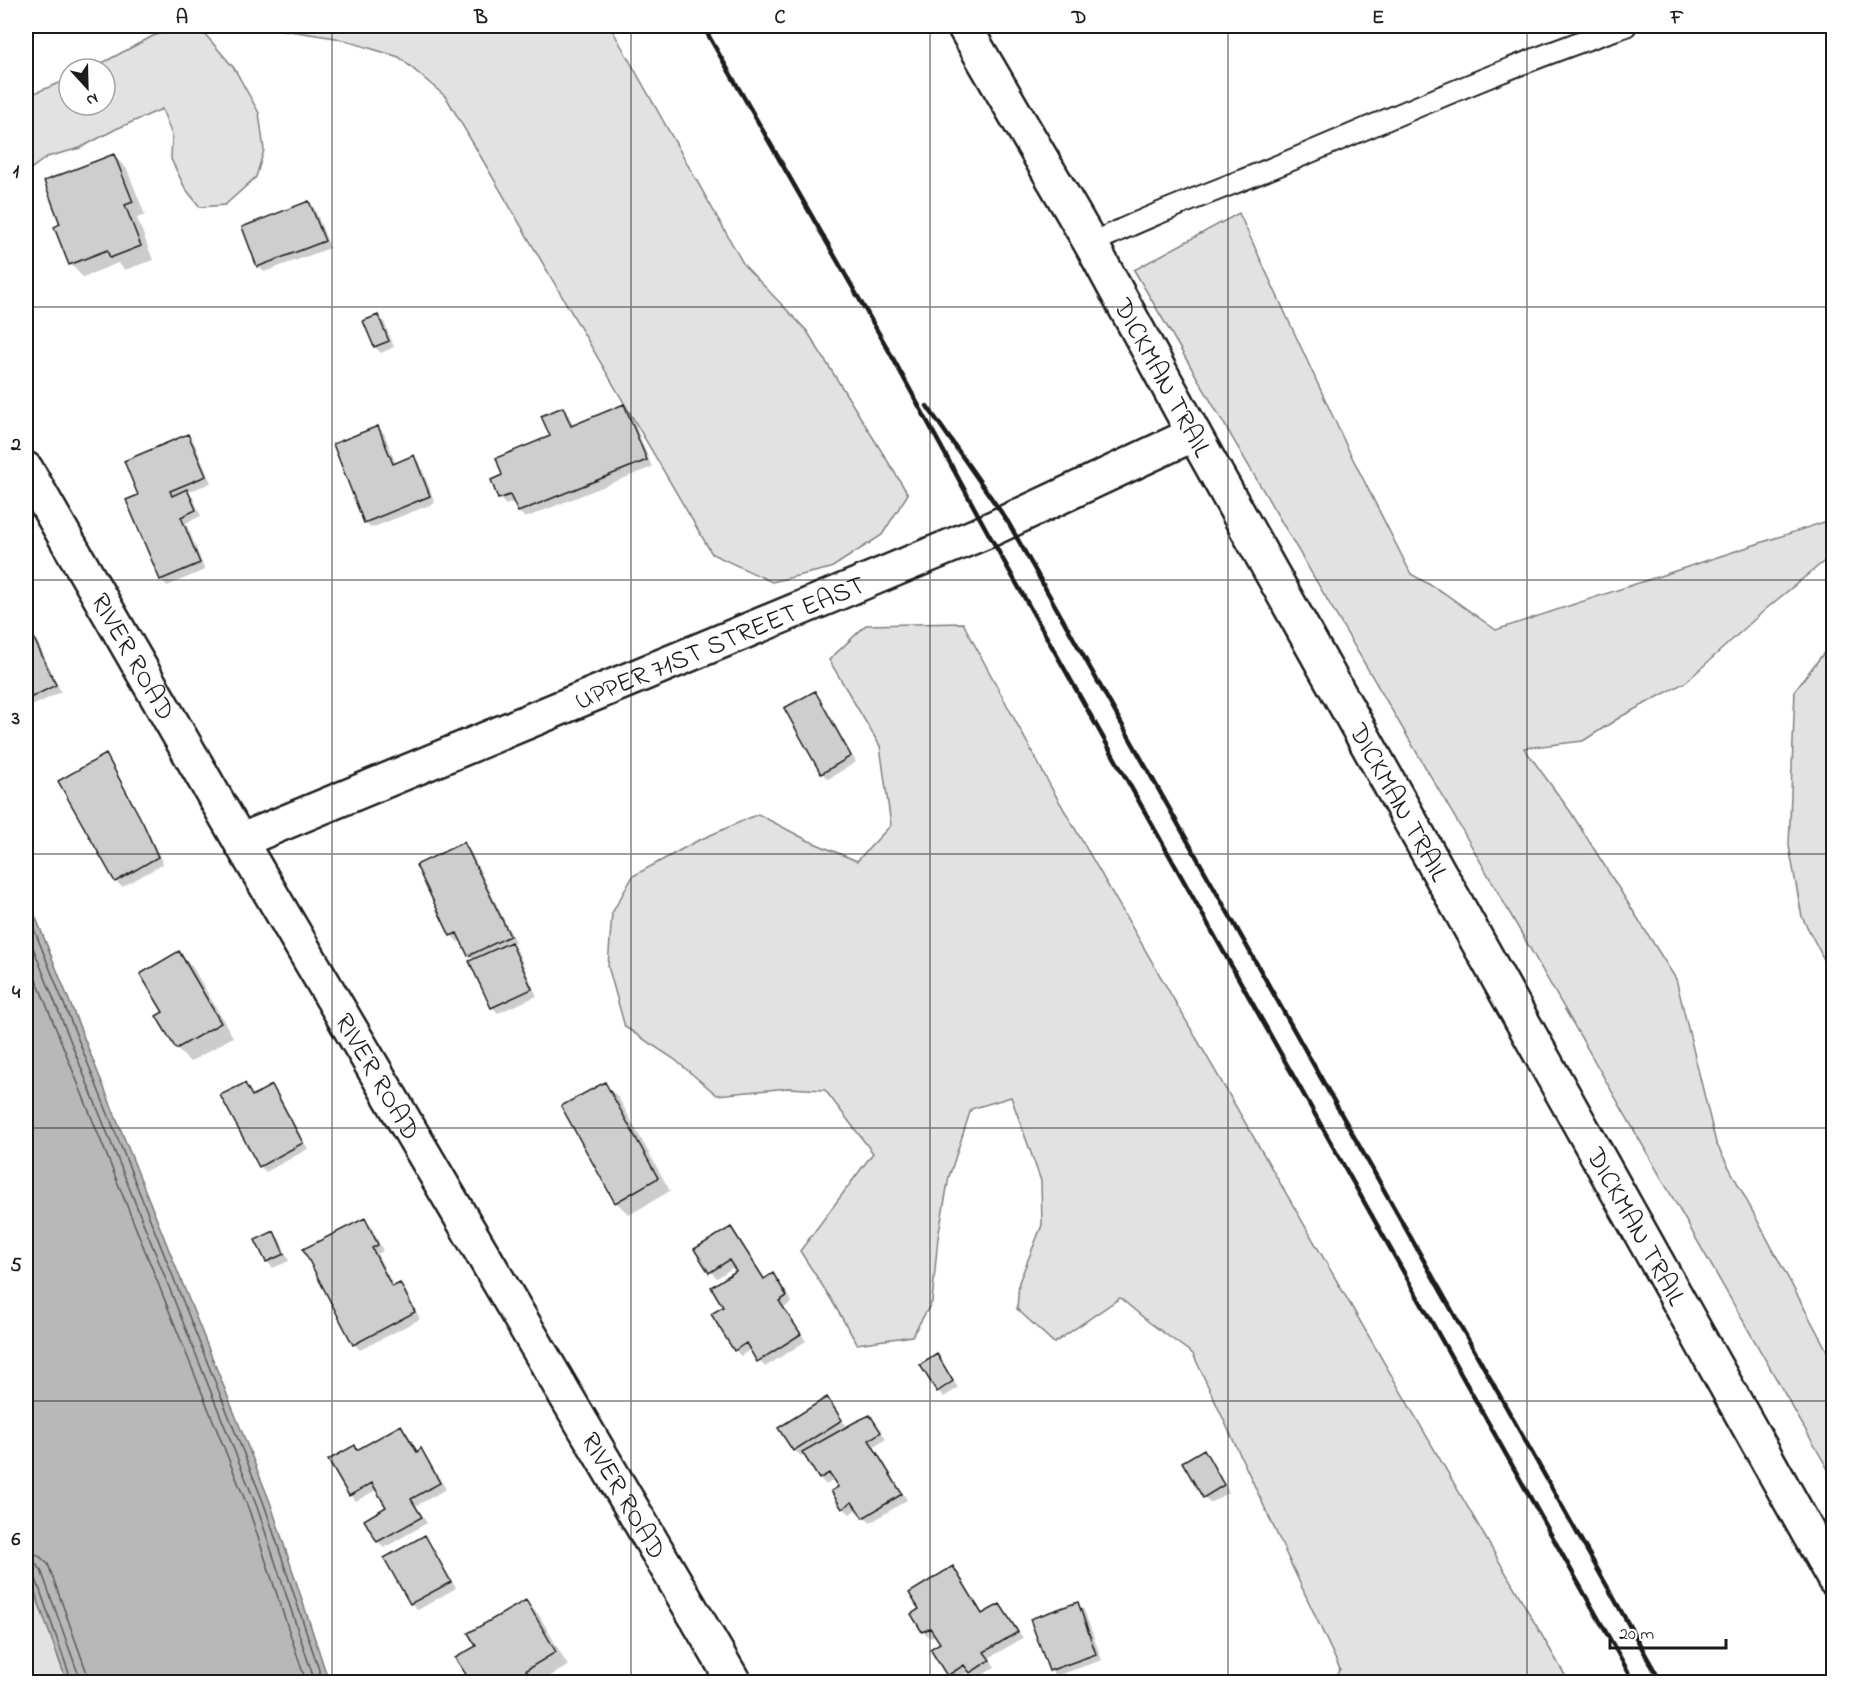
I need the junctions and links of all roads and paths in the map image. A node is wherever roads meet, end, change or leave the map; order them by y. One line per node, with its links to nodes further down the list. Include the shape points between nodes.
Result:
1 (964, 26): 3 (street, DICKMAN TRAIL)
2 (1626, 26): 3 (lane, via 1559,48 1134,222)
3 (1091, 244): 4 (street, DICKMAN TRAIL)
4 (1194, 434): 6 (street, UPPER 71ST STREET EAST, via 987,531); 7 (street, DICKMAN TRAIL)
5 (26, 469): 6 (street, RIVER ROAD)
6 (240, 841): 8 (street, RIVER ROAD)
7 (1833, 1579)
8 (734, 1683)

